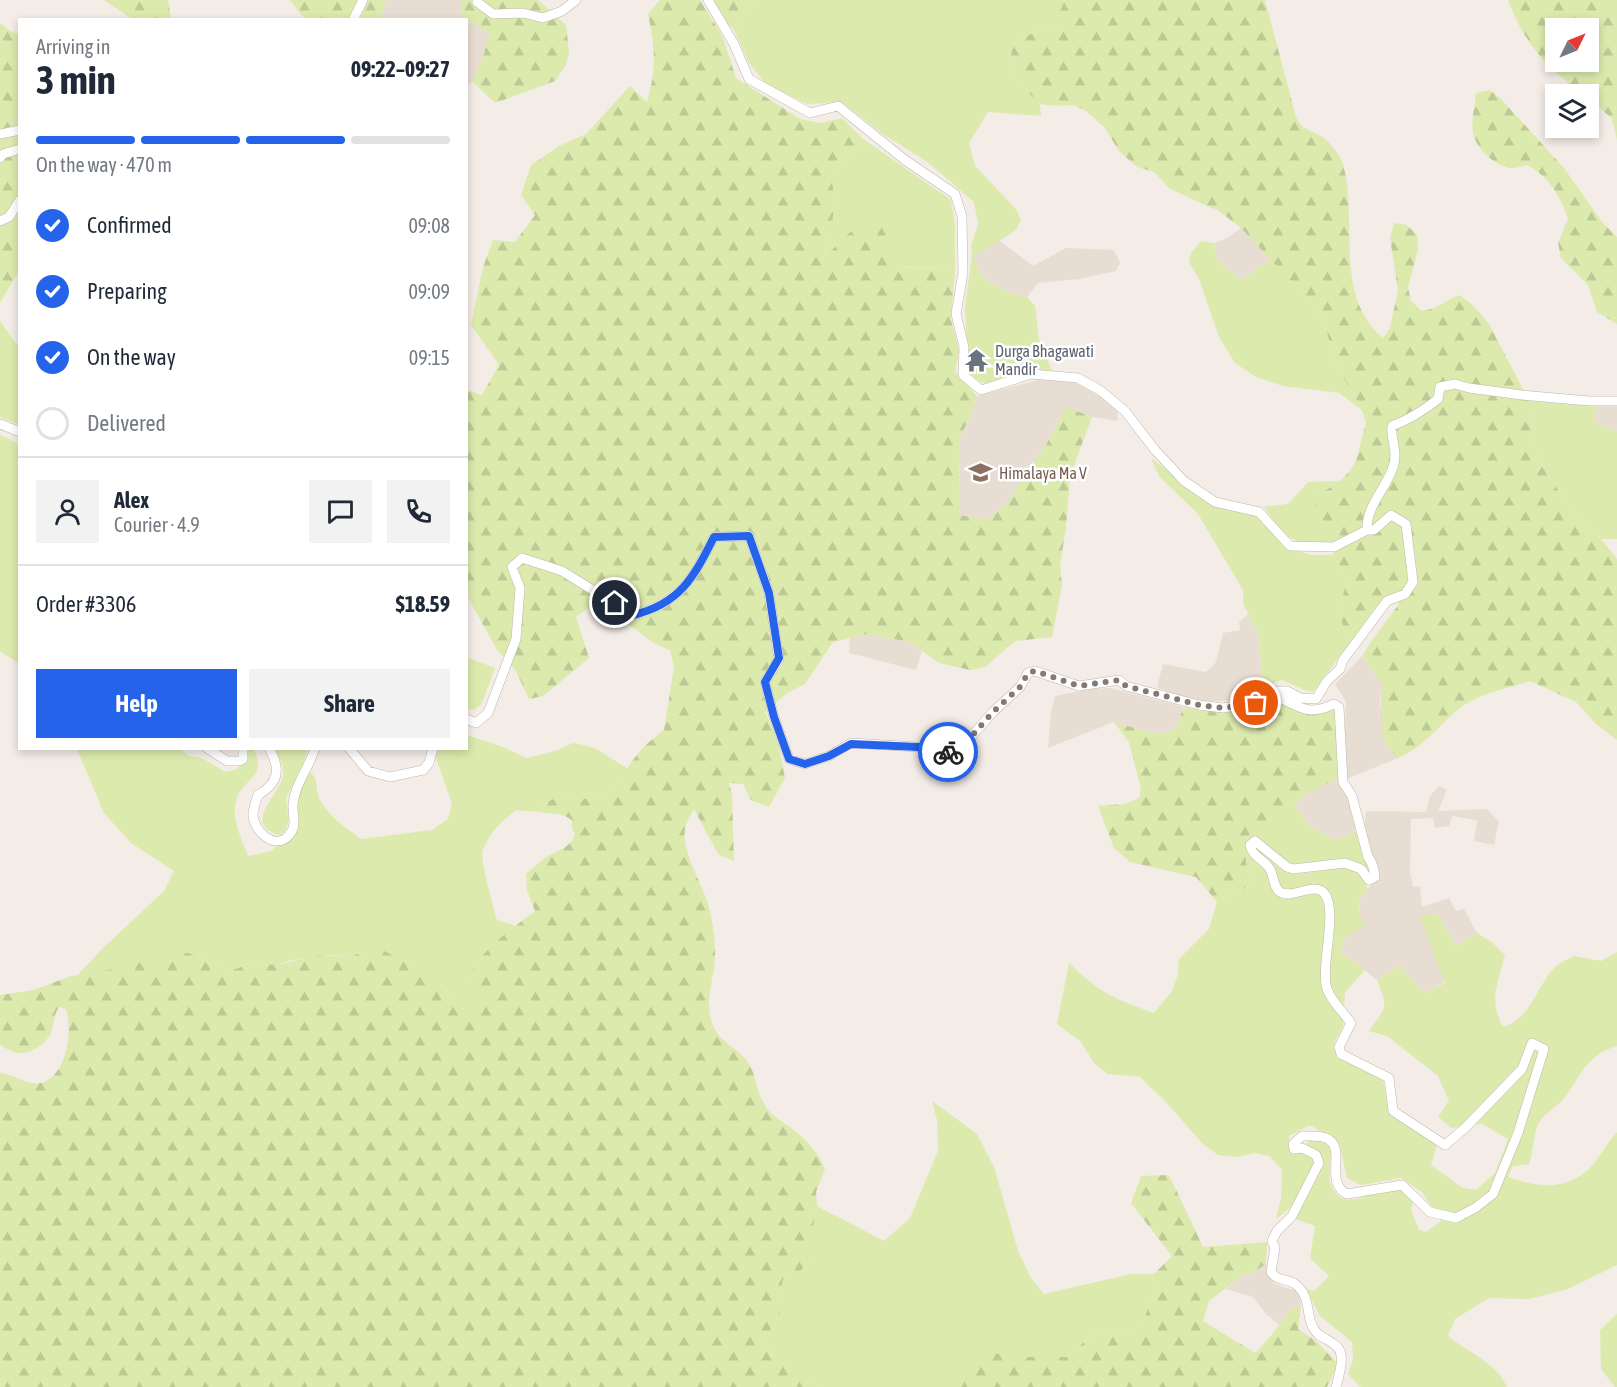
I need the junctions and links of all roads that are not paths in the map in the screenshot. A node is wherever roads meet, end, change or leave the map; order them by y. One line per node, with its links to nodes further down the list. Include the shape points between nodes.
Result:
1 (363, 0): 5 (street)
2 (478, 0): 3 (street, via 493,14 523,13 543,18)
3 (576, 0)
4 (708, 0): 15 (street, via 749,79 810,113 838,106 955,194 962,216 963,273 956,314 964,348 963,375 981,390 1031,374 1078,378 1125,411 1184,481 1215,502 1259,512 1290,546 1334,547)
5 (354, 18)
6 (18, 130): 7 (street)
7 (0, 134)
8 (18, 150): 9 (street)
9 (0, 158)
10 (18, 203): 11 (street, via 9,217)
11 (0, 221)
12 (1617, 401): 15 (street, via 1455,384 1440,387 1438,399 1425,410 1392,426 1394,465 1368,515)
13 (0, 424): 14 (street)
14 (18, 431)
15 (1367, 530): 16 (street, via 1374,530 1391,515 1406,524 1413,582 1405,594 1387,601 1316,699)
16 (1272, 691): 17 (street, via 1256,703 1223,708 1126,686 1119,680 1079,686 1035,671 1028,673 1020,687 970,738 948,752 851,744 805,764 797,762 789,759 765,682 779,658 769,593 749,536 734,536 714,537 698,569 680,592 654,610 633,615 562,571 522,558 512,567 520,588 516,639 488,713 476,723); 24 (street, via 1294,707 1309,711 1334,704 1339,707 1343,782 1352,796 1373,863 1375,877 1369,880 1361,869 1345,862 1293,869 1255,841 1250,845 1255,856 1270,869 1276,888 1282,893 1316,889 1325,895 1329,924 1327,991 1351,1023 1339,1047 1341,1054 1389,1078 1393,1111 1445,1145 1522,1069 1532,1043 1544,1049 1518,1133 1493,1194 1456,1218 1430,1212 1402,1185 1347,1194 1336,1185 1336,1156 1329,1139 1302,1136 1293,1144 1294,1149 1302,1148 1316,1155 1319,1163 1292,1216 1272,1241 1275,1248 1271,1272 1275,1278 1295,1284 1302,1291 1312,1327 1339,1349 1342,1355)
17 (468, 720)
18 (210, 750): 19 (street, via 227,761 243,759)
19 (243, 750)
20 (270, 750): 21 (street, via 277,770 275,780 258,795 253,813 256,824 269,840 278,842 289,836 295,824 293,802)
21 (314, 750)
22 (351, 750): 23 (street, via 368,771 390,777 423,770)
23 (432, 750)
24 (1336, 1387)

